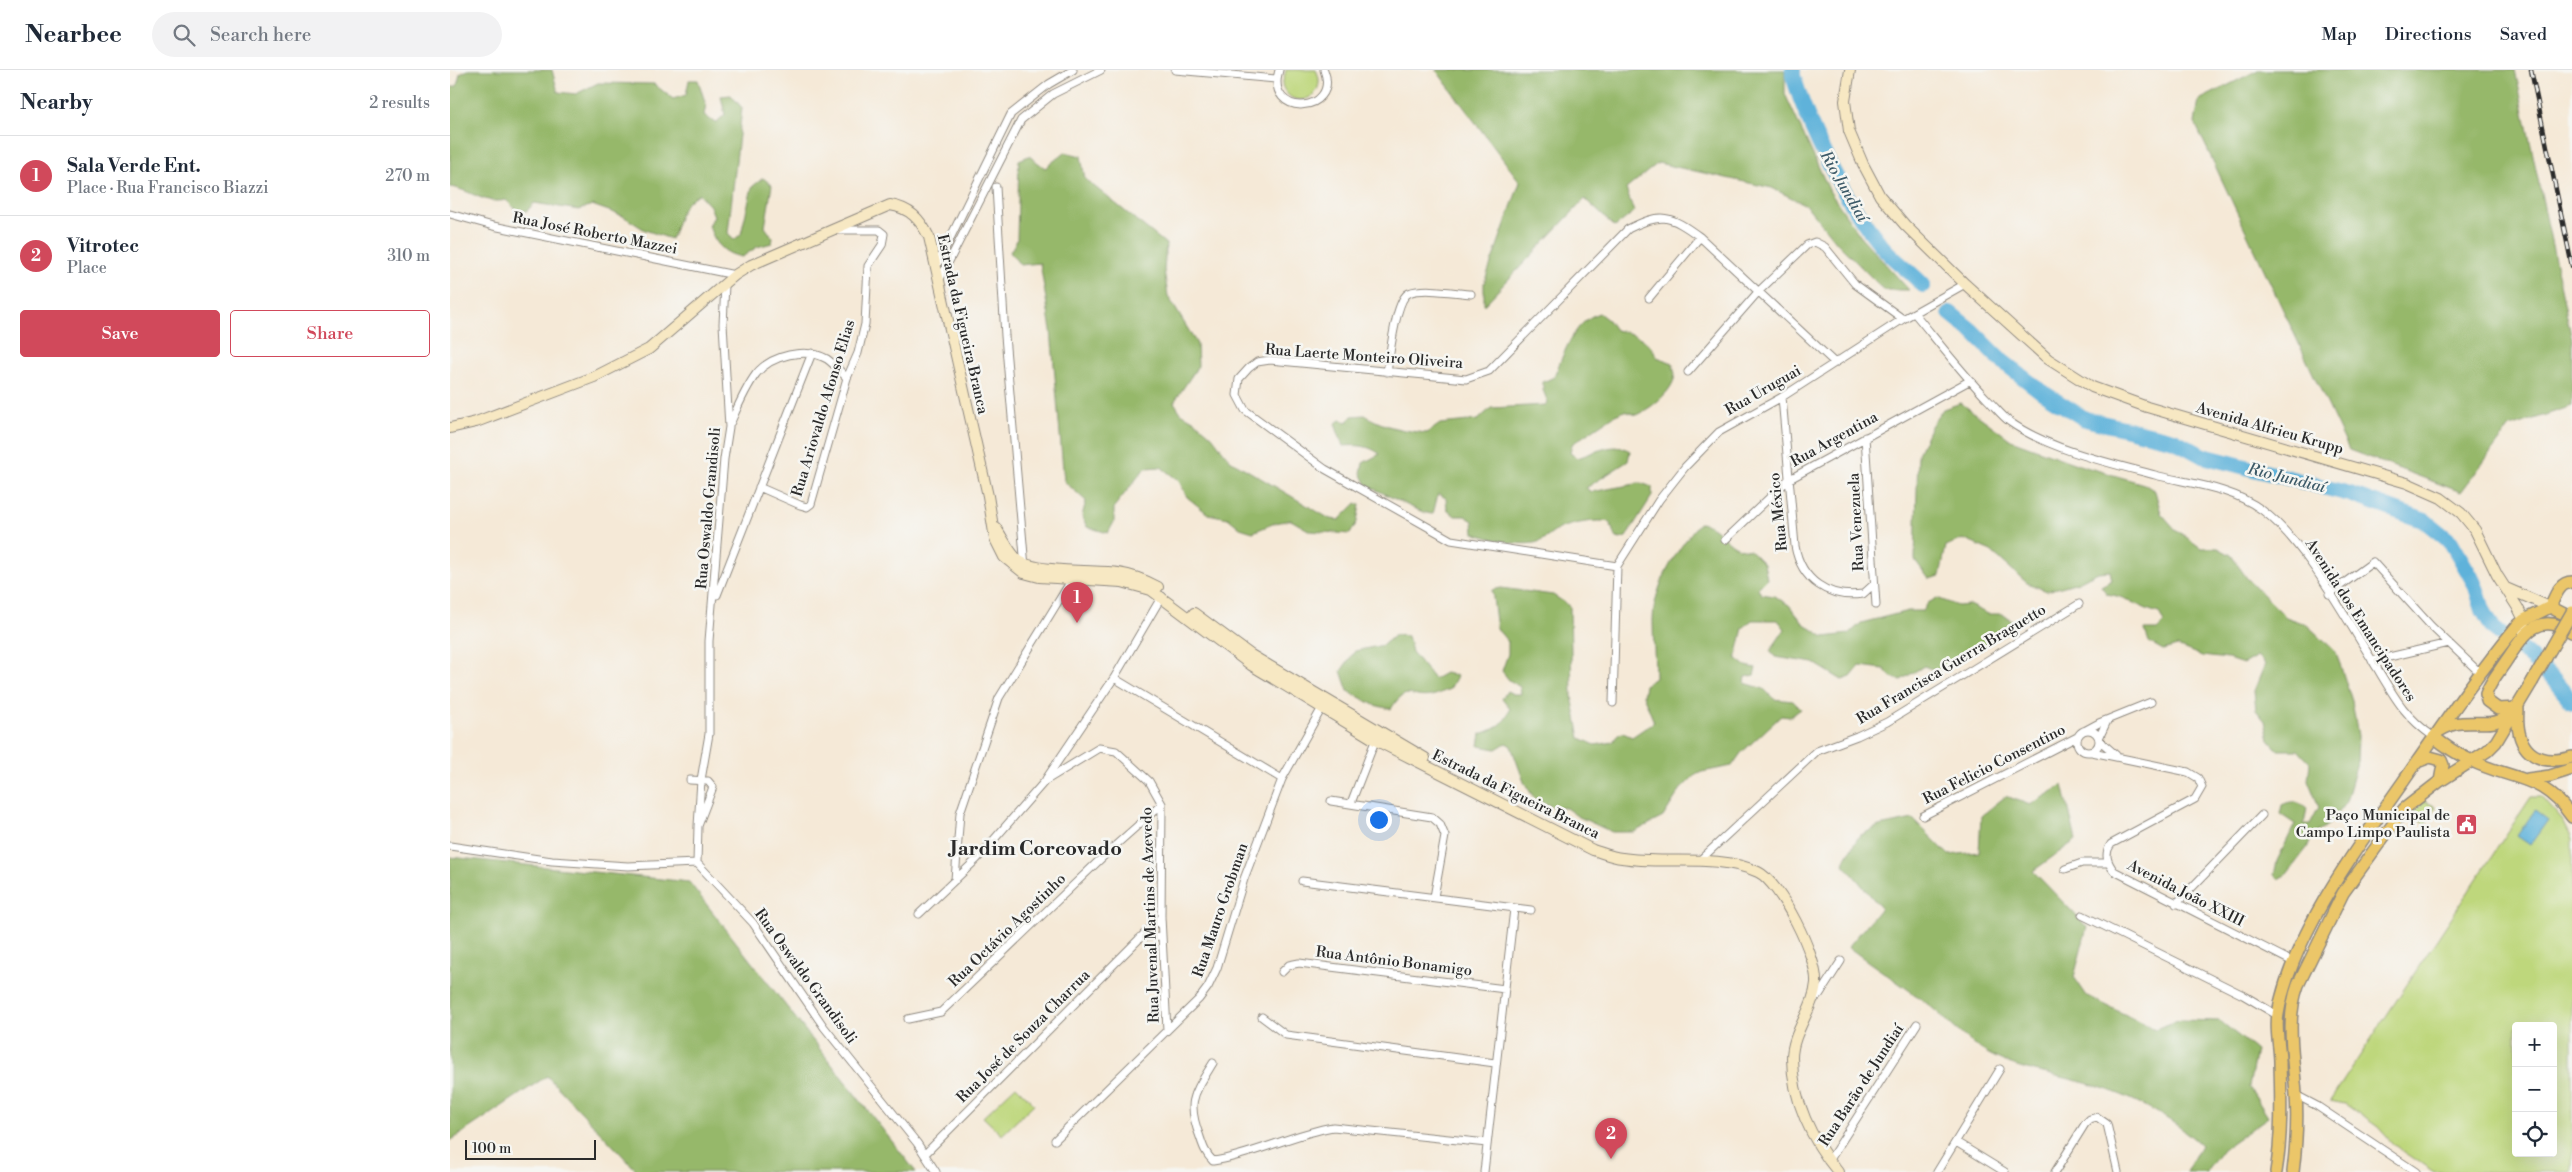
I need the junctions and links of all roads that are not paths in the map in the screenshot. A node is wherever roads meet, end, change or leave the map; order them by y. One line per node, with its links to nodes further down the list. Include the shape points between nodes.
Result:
1 (1073, 70): 8 (street)
2 (1101, 70): 9 (street)
3 (1176, 70): 7 (street)
4 (1279, 70): 7 (street)
5 (1324, 70): 7 (street, via 1325,91 1315,102 1307,105 1300,106 1285,100)
6 (1850, 70): 18 (main road, Avenida Alfrieu Krupp, via 1844,101 1849,131 1862,164 1880,196)
7 (1276, 79)
8 (1049, 84): 9 (street); 14 (street, via 1019,106 1007,121)
9 (1053, 94): 16 (street, via 1021,120)
10 (996, 188): 38 (street)
11 (450, 214): 15 (street, Rua José Roberto Mazzei, via 493,226)
12 (831, 230): 14 (main road, Estrada da Figueira Branca, via 890,205 898,206 914,214 924,226); 15 (main road, Estrada da Figueira Branca); 28 (street, Rua Ariovaldo Afonso Elias, via 879,230 884,234 882,245 868,266 866,324)
13 (1700, 237): 19 (street, Rua Laerte Monteiro Oliveira); 21 (street); 26 (street, Rua Laerte Monteiro Oliveira, via 1661,216 1646,219 1628,229 1489,371 1466,379)
14 (935, 269): 16 (main road, Estrada da Figueira Branca)
15 (735, 275): 17 (main road, Estrada da Figueira Branca)
16 (939, 281): 38 (main road, Estrada da Figueira Branca, via 995,539 1004,557)
17 (724, 284): 31 (street, Rua Oswaldo Grandisoli, via 723,324); 32 (main road, Estrada da Figueira Branca, via 649,349 594,377 476,422)
18 (1965, 284): 22 (street, Rua Uruguai); 42 (main road, Avenida Alfrieu Krupp, via 2048,358 2092,387 2182,418 2407,483 2441,498 2461,512 2475,530)
19 (1758, 292): 23 (street, via 1807,244 1816,242 1825,247 1855,284); 25 (street, Rua Laerte Monteiro Oliveira); 27 (street)
20 (1471, 294): 26 (street, via 1416,291 1407,294 1400,304)
21 (1649, 298)
22 (1915, 314): 23 (street, Rua Uruguai); 29 (street, Avenida dos Emancipadores)
23 (1903, 319): 25 (street, Rua Uruguai)
24 (812, 353): 28 (street, via 827,359); 31 (street, via 765,364 742,396); 35 (street)
25 (1835, 363): 30 (street, Rua Uruguai)
26 (1388, 372): 37 (street, Rua Laerte Monteiro Oliveira, via 1270,360 1257,362 1239,379 1237,395 1245,410 1325,468 1451,540)
27 (1688, 372)
28 (847, 378): 35 (street, Rua Ariovaldo Afonso Elias, via 811,504 807,507 800,505)
29 (1969, 381): 33 (street, Rua Argentina); 43 (street, Avenida dos Emancipadores, via 2009,421 2031,434 2070,450 2238,496 2262,510 2305,555)
30 (1782, 397): 34 (street, Rua México); 37 (street, Rua Uruguai, via 1718,432 1659,500)
31 (730, 427): 45 (street, Rua Oswaldo Grandisoli, via 724,459)
32 (450, 428)
33 (1866, 437): 34 (street, Rua Argentina); 41 (street, Rua Venezuela)
34 (1788, 480): 36 (street, Rua Argentina); 41 (street, Rua México, via 1797,558 1814,584 1833,594 1855,595 1863,594)
35 (759, 488): 45 (street)
36 (1725, 540)
37 (1617, 566): 58 (street)
38 (1025, 568): 39 (main road, Estrada da Figueira Branca, via 1039,577); 59 (main road, via 1119,573 1143,579 1165,590)
39 (1072, 579): 44 (main road, Estrada da Figueira Branca, via 1136,584); 92 (street, via 999,698 960,813)
40 (2572, 582): 48 (main road, via 2558,591)
41 (1874, 584): 47 (street, Rua Venezuela)
42 (2506, 588): 48 (main road); 51 (main road, Avenida Alfrieu Krupp)
43 (2329, 594): 53 (street, via 2373,562); 54 (street, Avenida dos Emancipadores)
44 (1162, 596): 56 (street); 59 (main road, Estrada da Figueira Branca, via 1251,665)
45 (714, 603): 77 (street, Rua Oswaldo Grandisoli, via 709,641 709,734)
46 (2079, 604): 88 (street, Rua Francisca Guerra Braguetto, via 1887,722 1817,750)
47 (1876, 605)
48 (2550, 607): 50 (main road); 51 (main road)
49 (2572, 612): 60 (main road, bridge)
50 (2572, 618)
51 (2522, 629): 52 (main road, via 2552,624); 55 (main road); 60 (main road, via 2486,694 2487,701 2498,709)
52 (2572, 632)
53 (2449, 643): 54 (street); 55 (street)
54 (2372, 661): 63 (street, Avenida dos Emancipadores, via 2406,714)
55 (2479, 672): 63 (main road)
56 (1114, 678): 74 (street); 78 (street)
57 (2151, 702): 61 (street, Rua Felicio Consentino)
58 (1613, 703)
59 (1323, 705): 64 (main road, Estrada da Figueira Branca); 74 (street, Rua Mauro Grobman)
60 (2518, 708): 63 (main road, via 2501,721 2482,725 2460,722); 70 (main road, via 2521,740 2526,749); 71 (main road, via 2496,742)
61 (2107, 720): 62 (street, Rua Felicio Consentino); 66 (street)
62 (2086, 730): 65 (street); 66 (street, via 2094,732)
63 (2436, 734): 71 (main road); 72 (main road)
64 (1377, 736): 81 (street); 88 (main road, Estrada da Figueira Branca, via 1454,780 1593,850 1622,858)
65 (2078, 737): 67 (street, via 2080,749); 84 (street, Rua Felicio Consentino)
66 (2099, 739): 67 (street); 68 (street, Avenida João XXIII)
67 (2092, 752): 68 (street, Avenida João XXIII)
68 (2119, 756): 90 (street, Avenida João XXIII, via 2188,772 2198,778 2202,787 2195,799 2111,844 2107,849)
69 (2572, 757): 70 (main road)
70 (2543, 760): 75 (main road)
71 (2471, 761): 75 (main road); 79 (main road)
72 (2417, 762): 79 (main road, via 2430,756 2441,760); 104 (main road, via 2332,887)
73 (2572, 769): 75 (main road)
74 (1282, 779): 112 (street, Rua Mauro Grobman, via 1208,987)
75 (2528, 779): 85 (main road, via 2549,790)
76 (690, 780): 77 (street)
77 (701, 780): 86 (street, Rua Oswaldo Grandisoli); 86 (street, via 708,781 713,787)
78 (1044, 781): 82 (street, Rua Juvenal Martins de Azevedo, via 1099,748 1108,748 1116,751 1149,781); 92 (street, Rua Juvenal Martins de Azevedo, via 978,859)
79 (2440, 781): 117 (main road, via 2404,810 2343,893 2298,985 2292,1001 2292,1060)
80 (1331, 801): 81 (street)
81 (1351, 803): 94 (street, via 1432,817 1440,824 1446,836)
82 (1162, 804): 100 (street, Rua Juvenal Martins de Azevedo); 110 (street, Rua Octávio Agostinho, via 941,1012)
83 (2262, 815): 95 (street)
84 (1923, 816)
85 (2572, 817)
86 (698, 826): 89 (street)
87 (450, 846): 89 (street, via 561,862 628,866)
88 (1700, 860): 107 (main road, Estrada da Figueira Branca, via 1758,872 1771,882 1813,963 1816,982)
89 (697, 863): 121 (street, Rua Oswaldo Grandisoli, via 753,924 824,1027)
90 (2108, 863): 91 (street, via 2082,863); 95 (street, Avenida João XXIII, via 2120,876)
91 (2065, 869)
92 (955, 880): 98 (street, Rua Juvenal Martins de Azevedo)
93 (1302, 881): 94 (street)
94 (1434, 897): 96 (street)
95 (2176, 904): 104 (street, Avenida João XXIII)
96 (1514, 909): 97 (street); 106 (street)
97 (1531, 910)
98 (919, 914)
99 (2082, 915): 108 (street, via 2243,995)
100 (1161, 917): 101 (street, Rua Juvenal Martins de Azevedo); 102 (street, Rua José de Souza Charrua)
101 (1162, 936): 102 (street); 112 (street, Rua Juvenal Martins de Azevedo)
102 (1140, 937): 121 (street, Rua José de Souza Charrua)
103 (1841, 961): 107 (street, via 1822,991)
104 (2293, 962): 108 (main road)
105 (1282, 972): 106 (street, Rua Antônio Bonamigo, via 1289,965 1299,963)
106 (1505, 989): 114 (street)
107 (1812, 1000): 122 (main road, Estrada da Figueira Branca, via 1794,1046 1793,1078 1808,1127)
108 (2277, 1016): 116 (main road)
109 (1262, 1017): 114 (street, via 1286,1035)
110 (908, 1019)
111 (1917, 1024): 122 (street, Rua Barão de Jundiaí)
112 (1167, 1030): 118 (street, Rua Mauro Grobman)
113 (1213, 1063): 120 (street, via 1193,1099 1192,1115 1206,1154 1212,1161 1333,1127)
114 (1496, 1063): 120 (street)
115 (2000, 1069): 119 (street)
116 (2280, 1088): 117 (main road); 130 (main road, via 2281,1147)
117 (2296, 1095): 131 (main road, via 2297,1144); 132 (street)
118 (1055, 1140)
119 (1956, 1142): 126 (street); 127 (street)
120 (1487, 1143): 124 (street)
121 (925, 1154): 123 (street, Rua Oswaldo Grandisoli)
122 (1829, 1161): 125 (main road, Estrada da Figueira Branca)
123 (936, 1172)
124 (1484, 1172)
125 (1838, 1172)
126 (1937, 1172)
127 (2005, 1172)
128 (2055, 1172): 129 (street, via 2085,1124 2097,1117 2107,1124)
129 (2118, 1172)
130 (2276, 1172)
131 (2293, 1172)
132 (2416, 1172)

